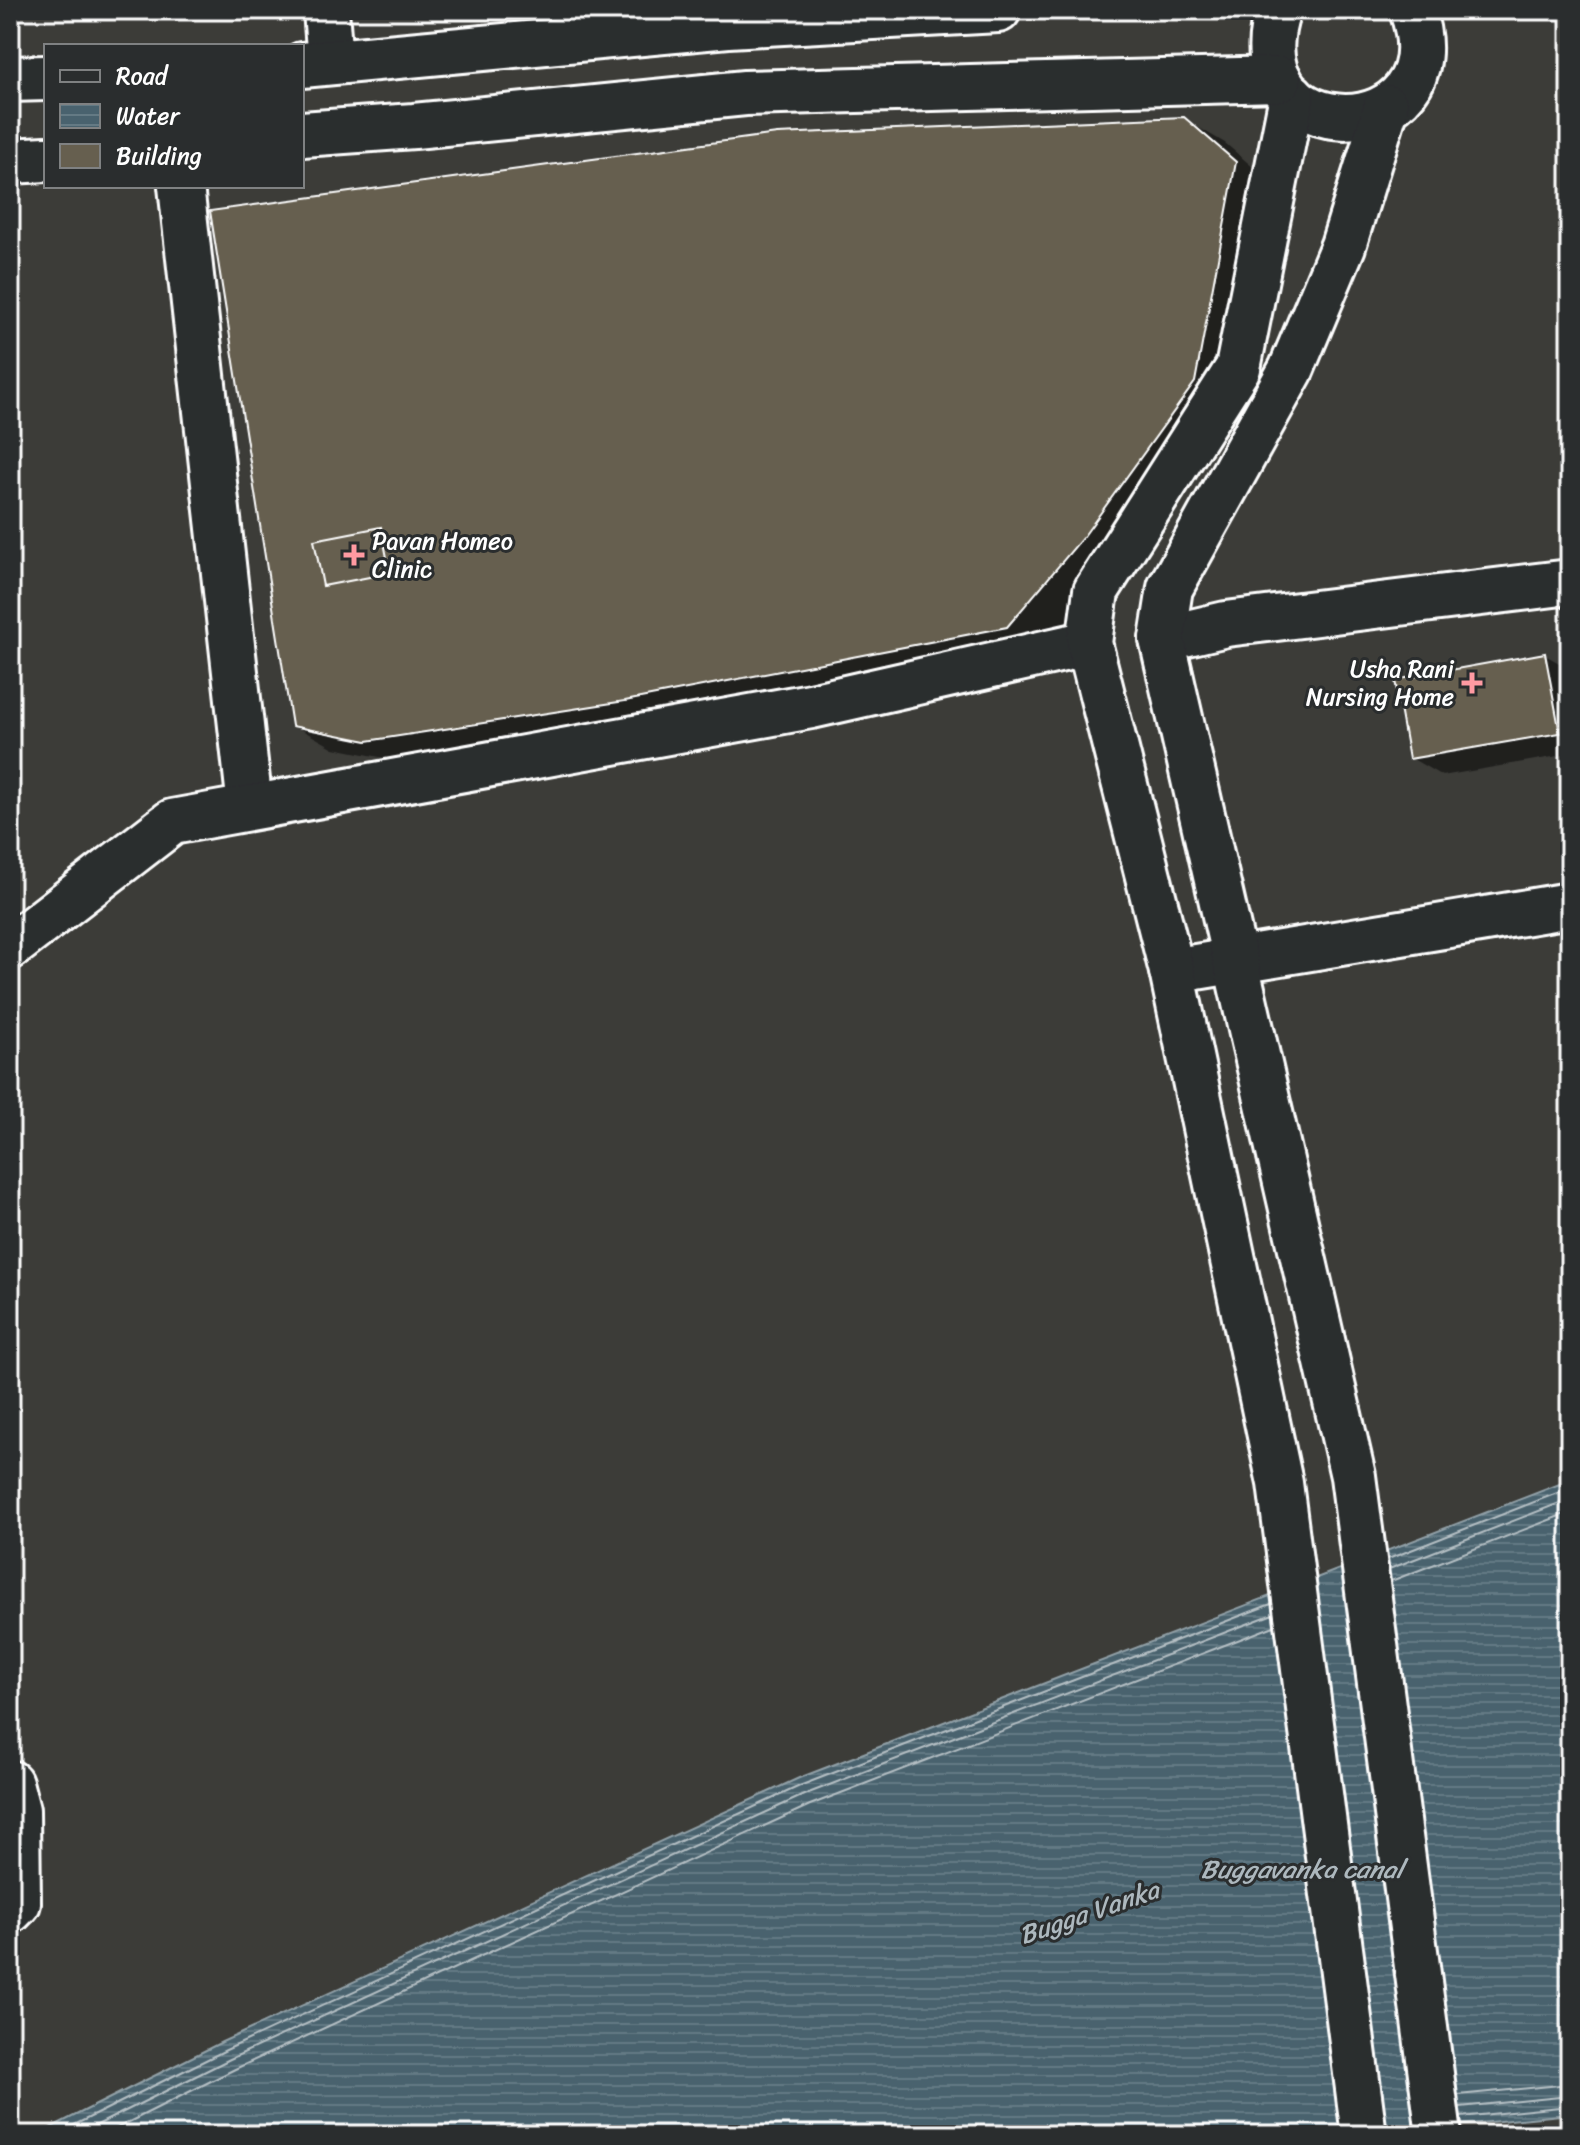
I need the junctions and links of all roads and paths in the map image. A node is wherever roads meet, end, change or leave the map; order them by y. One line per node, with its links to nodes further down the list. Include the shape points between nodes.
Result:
1 (326, 10): 5 (main road)
2 (998, 10): 5 (main road, via 728,25)
3 (1278, 10): 8 (main road, via 1271,55)
4 (1412, 10): 9 (main road, via 1420,52 1403,92)
5 (316, 64): 10 (main road)
6 (44, 78): 7 (main road)
7 (10, 79)
8 (1286, 88): 9 (main road, via 1312,111 1337,118 1362,117); 10 (main road, via 745,93); 16 (main road, via 1238,368 1096,591)
9 (1386, 107): 15 (main road, via 1343,246 1303,343 1170,588)
10 (319, 132)
11 (44, 159): 12 (main road)
12 (10, 161)
13 (181, 188): 17 (main road)
14 (1570, 582): 15 (main road, via 1226,624)
15 (1162, 639): 20 (main road)
16 (1089, 643): 17 (main road, via 811,706); 21 (main road)
17 (250, 807): 19 (main road, via 172,822)
18 (1570, 905): 20 (main road)
19 (10, 947)
20 (1236, 961): 21 (main road); 25 (main road, via 1353,1476)
21 (1172, 971): 24 (main road, via 1280,1483)
22 (10, 1783): 23 (main road, via 17,1810 18,1903)
23 (10, 1911)
24 (1364, 2135)
25 (1439, 2135)

